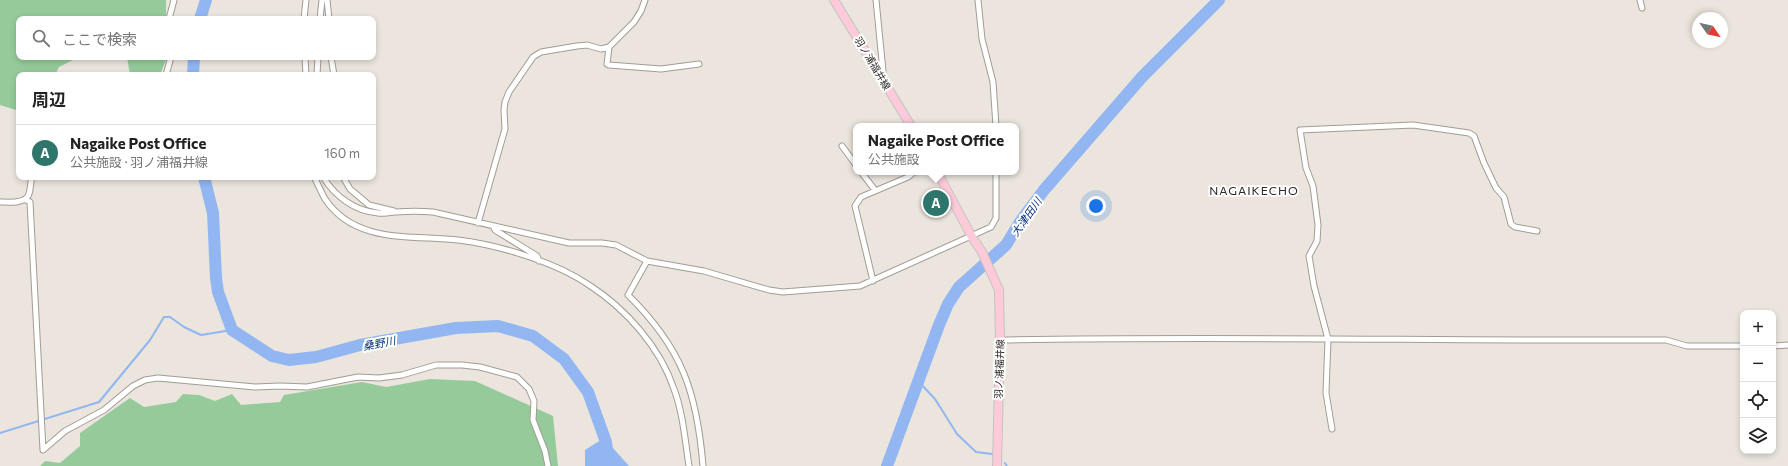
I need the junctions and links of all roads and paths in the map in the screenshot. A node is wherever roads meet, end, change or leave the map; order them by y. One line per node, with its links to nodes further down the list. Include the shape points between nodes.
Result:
1 (174, 0): 11 (street)
2 (306, 0): 12 (street)
3 (322, 0): 13 (street)
4 (327, 0): 14 (street)
5 (644, 0): 15 (street, via 634,22)
6 (834, 0): 25 (main road, 羽ノ浦福井線)
7 (876, 0): 25 (street)
8 (978, 0): 27 (street, via 982,39 993,82)
9 (1640, 0): 10 (street)
10 (1642, 8)
11 (171, 16)
12 (304, 16)
13 (320, 16)
14 (329, 16)
15 (609, 47): 20 (street, via 609,65 660,69); 42 (street, via 601,49 577,46 541,52 529,63 505,102 505,129)
16 (170, 60): 21 (street)
17 (305, 60): 22 (street)
18 (318, 60): 23 (street)
19 (332, 60): 24 (street)
20 (699, 64)
21 (167, 72)
22 (306, 72)
23 (317, 72)
24 (334, 72)
25 (882, 79): 26 (main road, 羽ノ浦福井線)
26 (909, 123)
27 (996, 123)
28 (842, 146): 29 (street)
29 (853, 161)
30 (863, 175): 38 (street)
31 (910, 175): 38 (street)
32 (938, 175): 45 (main road)
33 (996, 175): 45 (street, via 996,218 991,227)
34 (32, 180): 39 (street)
35 (316, 180): 46 (street, via 325,199 336,212 352,224 372,232 489,245)
36 (325, 180): 41 (street, via 332,191 347,204 378,213)
37 (346, 180): 41 (street, via 350,189 369,205)
38 (875, 190): 48 (street, via 861,197 854,206)
39 (26, 200): 40 (street); 55 (street, via 30,202 43,450 66,431 104,410 133,386 145,380 158,378 255,387 307,388 358,377 402,375 436,365 462,365 480,366 517,377 529,389 534,401 533,420)
40 (0, 202)
41 (396, 212): 42 (street, via 433,212)
42 (478, 223): 43 (street)
43 (492, 226): 46 (street, via 537,256); 47 (street, via 569,243 602,243 616,246)
44 (1537, 232): 49 (street, via 1511,224 1504,197 1496,188 1474,136 1469,133 1413,125 1300,130 1306,168 1313,186 1318,225 1317,241 1309,256)
45 (972, 237): 48 (street); 50 (main road, 羽ノ浦福井線, via 982,252 999,290)
46 (539, 261): 56 (street, via 589,284 610,300 637,326 661,359 674,388 682,419)
47 (647, 261): 48 (street, via 704,271 783,292 860,286); 57 (street, via 628,295 659,328 675,352 686,377 699,425)
48 (873, 281)
49 (1328, 339): 50 (street); 52 (street, via 1666,340 1687,346); 54 (street, via 1326,393)
50 (1000, 340): 58 (main road, 羽ノ浦福井線)
51 (1788, 345): 53 (street)
52 (1740, 346)
53 (1776, 346)
54 (1332, 429)
55 (548, 466)
56 (688, 466)
57 (703, 466)
58 (997, 466)

